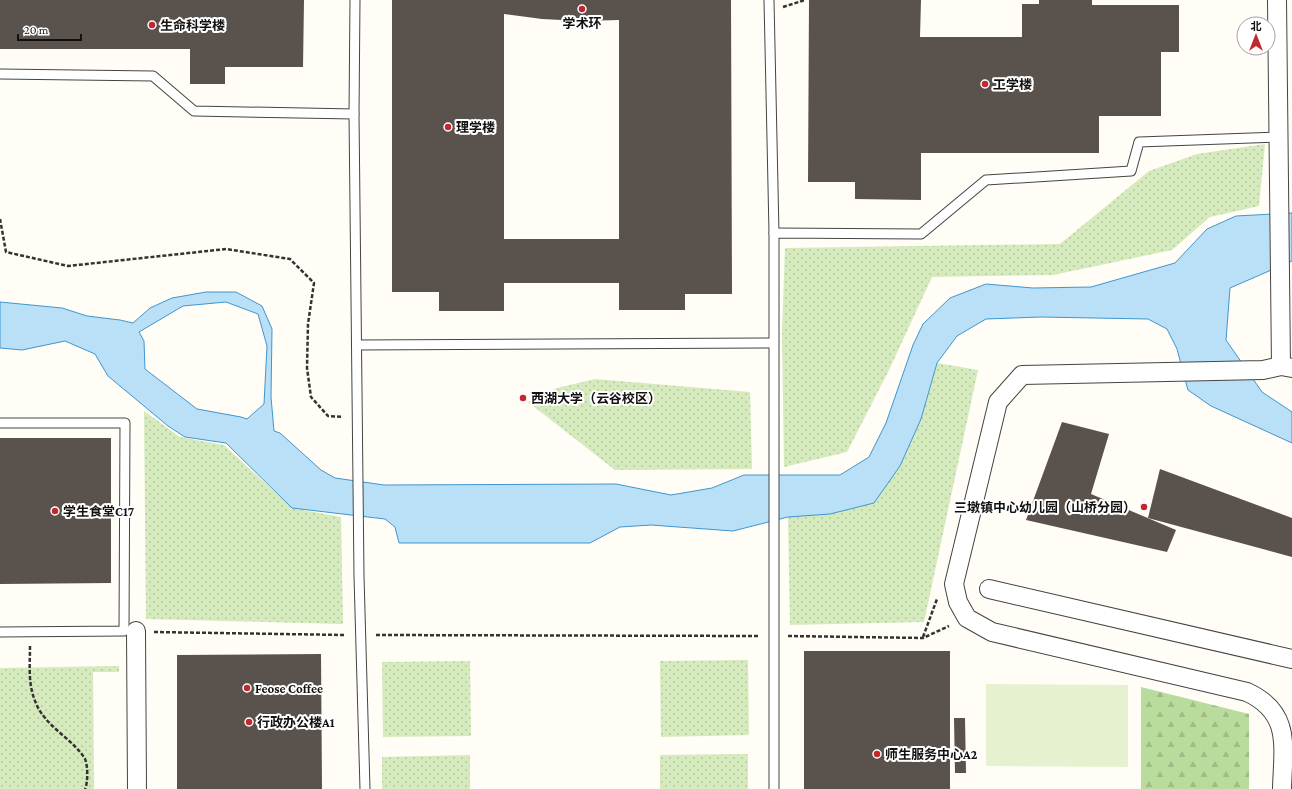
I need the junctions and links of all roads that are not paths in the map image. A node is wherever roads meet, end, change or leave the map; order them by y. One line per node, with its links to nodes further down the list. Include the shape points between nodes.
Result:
1 (355, 0): 5 (lane)
2 (769, 0): 7 (lane)
3 (1277, 0): 6 (street)
4 (0, 74): 5 (lane, via 153,76 194,111)
5 (354, 114): 9 (lane)
6 (1278, 137): 7 (lane, via 1139,142 1131,171 986,180 921,234); 10 (street, via 1280,284)
7 (774, 232): 8 (lane)
8 (774, 343): 9 (lane); 18 (lane)
9 (357, 345): 17 (lane, via 360,635)
10 (1287, 367): 19 (street, via 1263,370 1022,375 998,402 954,584 958,602 967,618 992,632 1246,692 1261,699 1274,712 1281,726)
11 (0, 423): 14 (lane, via 125,423 124,631)
12 (989, 588): 15 (street)
13 (136, 631): 16 (street)
14 (0, 632)
15 (1292, 659)
16 (137, 789)
17 (365, 789)
18 (774, 789)
19 (1282, 789)

